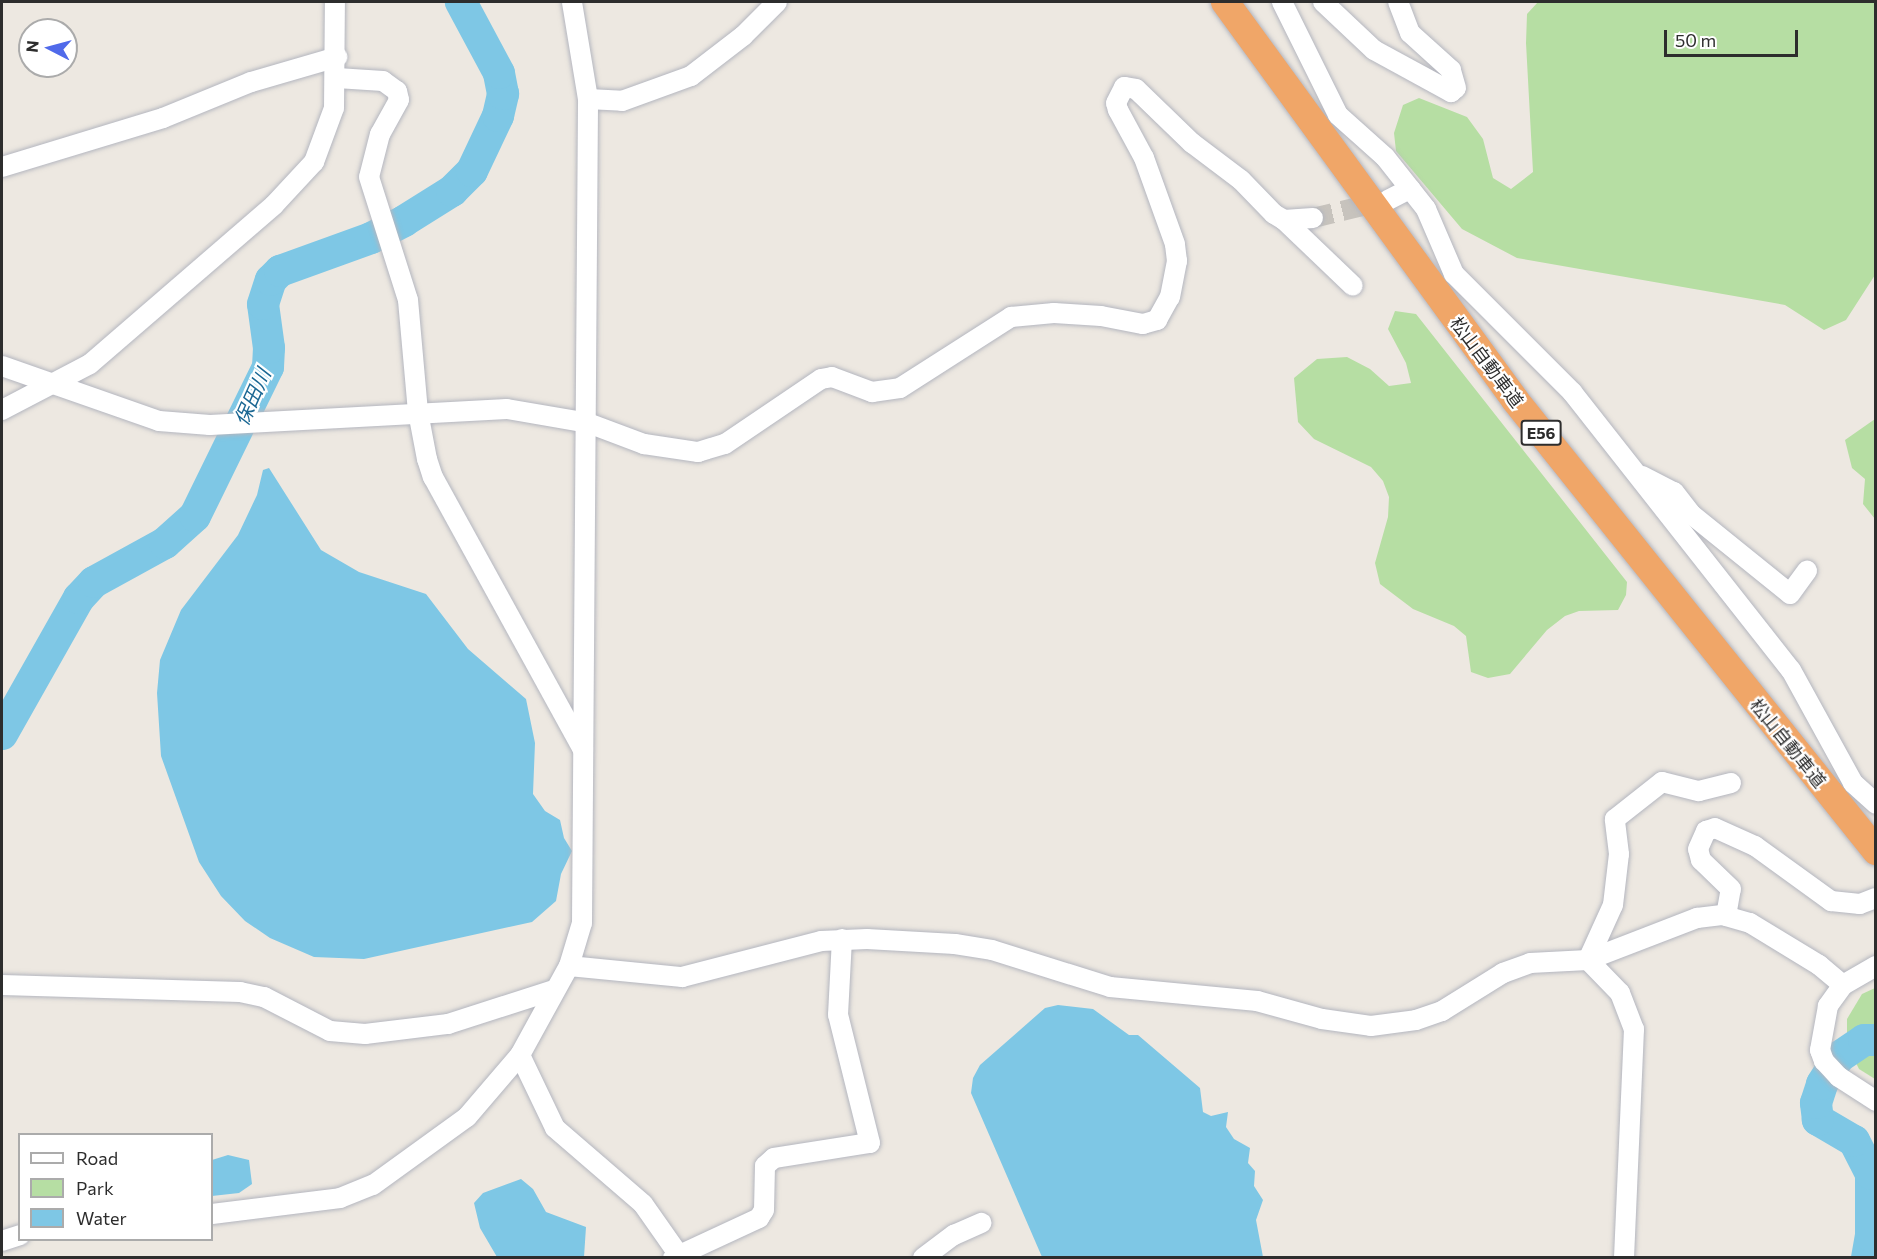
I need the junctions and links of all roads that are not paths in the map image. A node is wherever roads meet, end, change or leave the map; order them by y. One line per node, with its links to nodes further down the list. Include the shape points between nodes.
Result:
1 (335, 2): 8 (street)
2 (572, 2): 10 (street)
3 (777, 2): 10 (street, via 743,36 691,75 622,101)
4 (1225, 2): 27 (highway, 松山自動車道 / E56, via 1515,400)
5 (1282, 2): 12 (street, via 1338,115 1385,157)
6 (1323, 2): 7 (street, via 1374,50 1451,92 1456,88 1451,70 1410,33)
7 (1398, 2)
8 (338, 57): 9 (street); 11 (street, via 251,82 163,118)
9 (337, 78): 18 (street, via 325,138 314,162 297,182 117,342); 20 (street, via 383,81 397,91 399,100 380,134 369,177 408,300)
10 (588, 99): 21 (street)
11 (2, 167)
12 (1410, 189): 13 (street); 22 (street, via 1426,209 1454,274 1464,287 1572,392)
13 (1388, 200)
14 (1313, 218): 15 (street)
15 (1284, 220): 16 (street); 21 (street, via 1136,89 1124,87 1116,103 1118,110 1144,158 1175,244 1177,261 1170,297 1157,320 1143,324 1101,316 1029,313 1011,317 900,388 873,392 832,377 821,379 725,444 698,452 644,444)
16 (1353, 286)
17 (2, 366): 18 (street)
18 (55, 385): 19 (street); 20 (street, via 159,421 242,424)
19 (2, 410)
20 (418, 412): 21 (street, via 507,409); 24 (street, via 433,477)
21 (588, 423): 24 (street)
22 (1636, 473): 23 (street, via 1674,492 1691,514 1790,594); 26 (street, via 1791,670 1853,783)
23 (1807, 571)
24 (584, 752): 32 (street, via 585,883 582,922)
25 (1731, 783): 31 (street, via 1699,791 1662,782 1615,819 1619,854 1613,904)
26 (1875, 804)
27 (1875, 851)
28 (1875, 898): 29 (street, via 1860,904 1831,901 1755,846 1714,828 1706,831 1698,849 1701,860 1731,889)
29 (1726, 916): 31 (street, via 1697,918); 35 (street, via 1750,923 1779,939)
30 (842, 939): 31 (street, via 955,944 992,950 1110,987 1257,1001 1322,1019 1371,1026 1416,1020 1442,1011 1503,973 1530,963); 32 (street, via 805,944 682,977); 43 (street, via 838,1015 870,1143 774,1158 764,1172 764,1210 759,1218)
31 (1588, 960): 45 (street, via 1620,993 1634,1029)
32 (569, 966): 36 (street)
33 (1875, 966): 35 (street)
34 (2, 985): 36 (street, via 240,992 264,998 330,1031 365,1034 448,1024)
35 (1843, 985): 38 (street, via 1828,1006 1820,1050 1824,1061 1839,1077)
36 (554, 990): 37 (street)
37 (520, 1055): 39 (street, via 467,1117 373,1185 340,1197); 43 (street, via 555,1128 643,1204)
38 (1875, 1101)
39 (213, 1214)
40 (981, 1222): 44 (street)
41 (18, 1236): 42 (street)
42 (2, 1241)
43 (678, 1256)
44 (923, 1257)
45 (1624, 1257)

